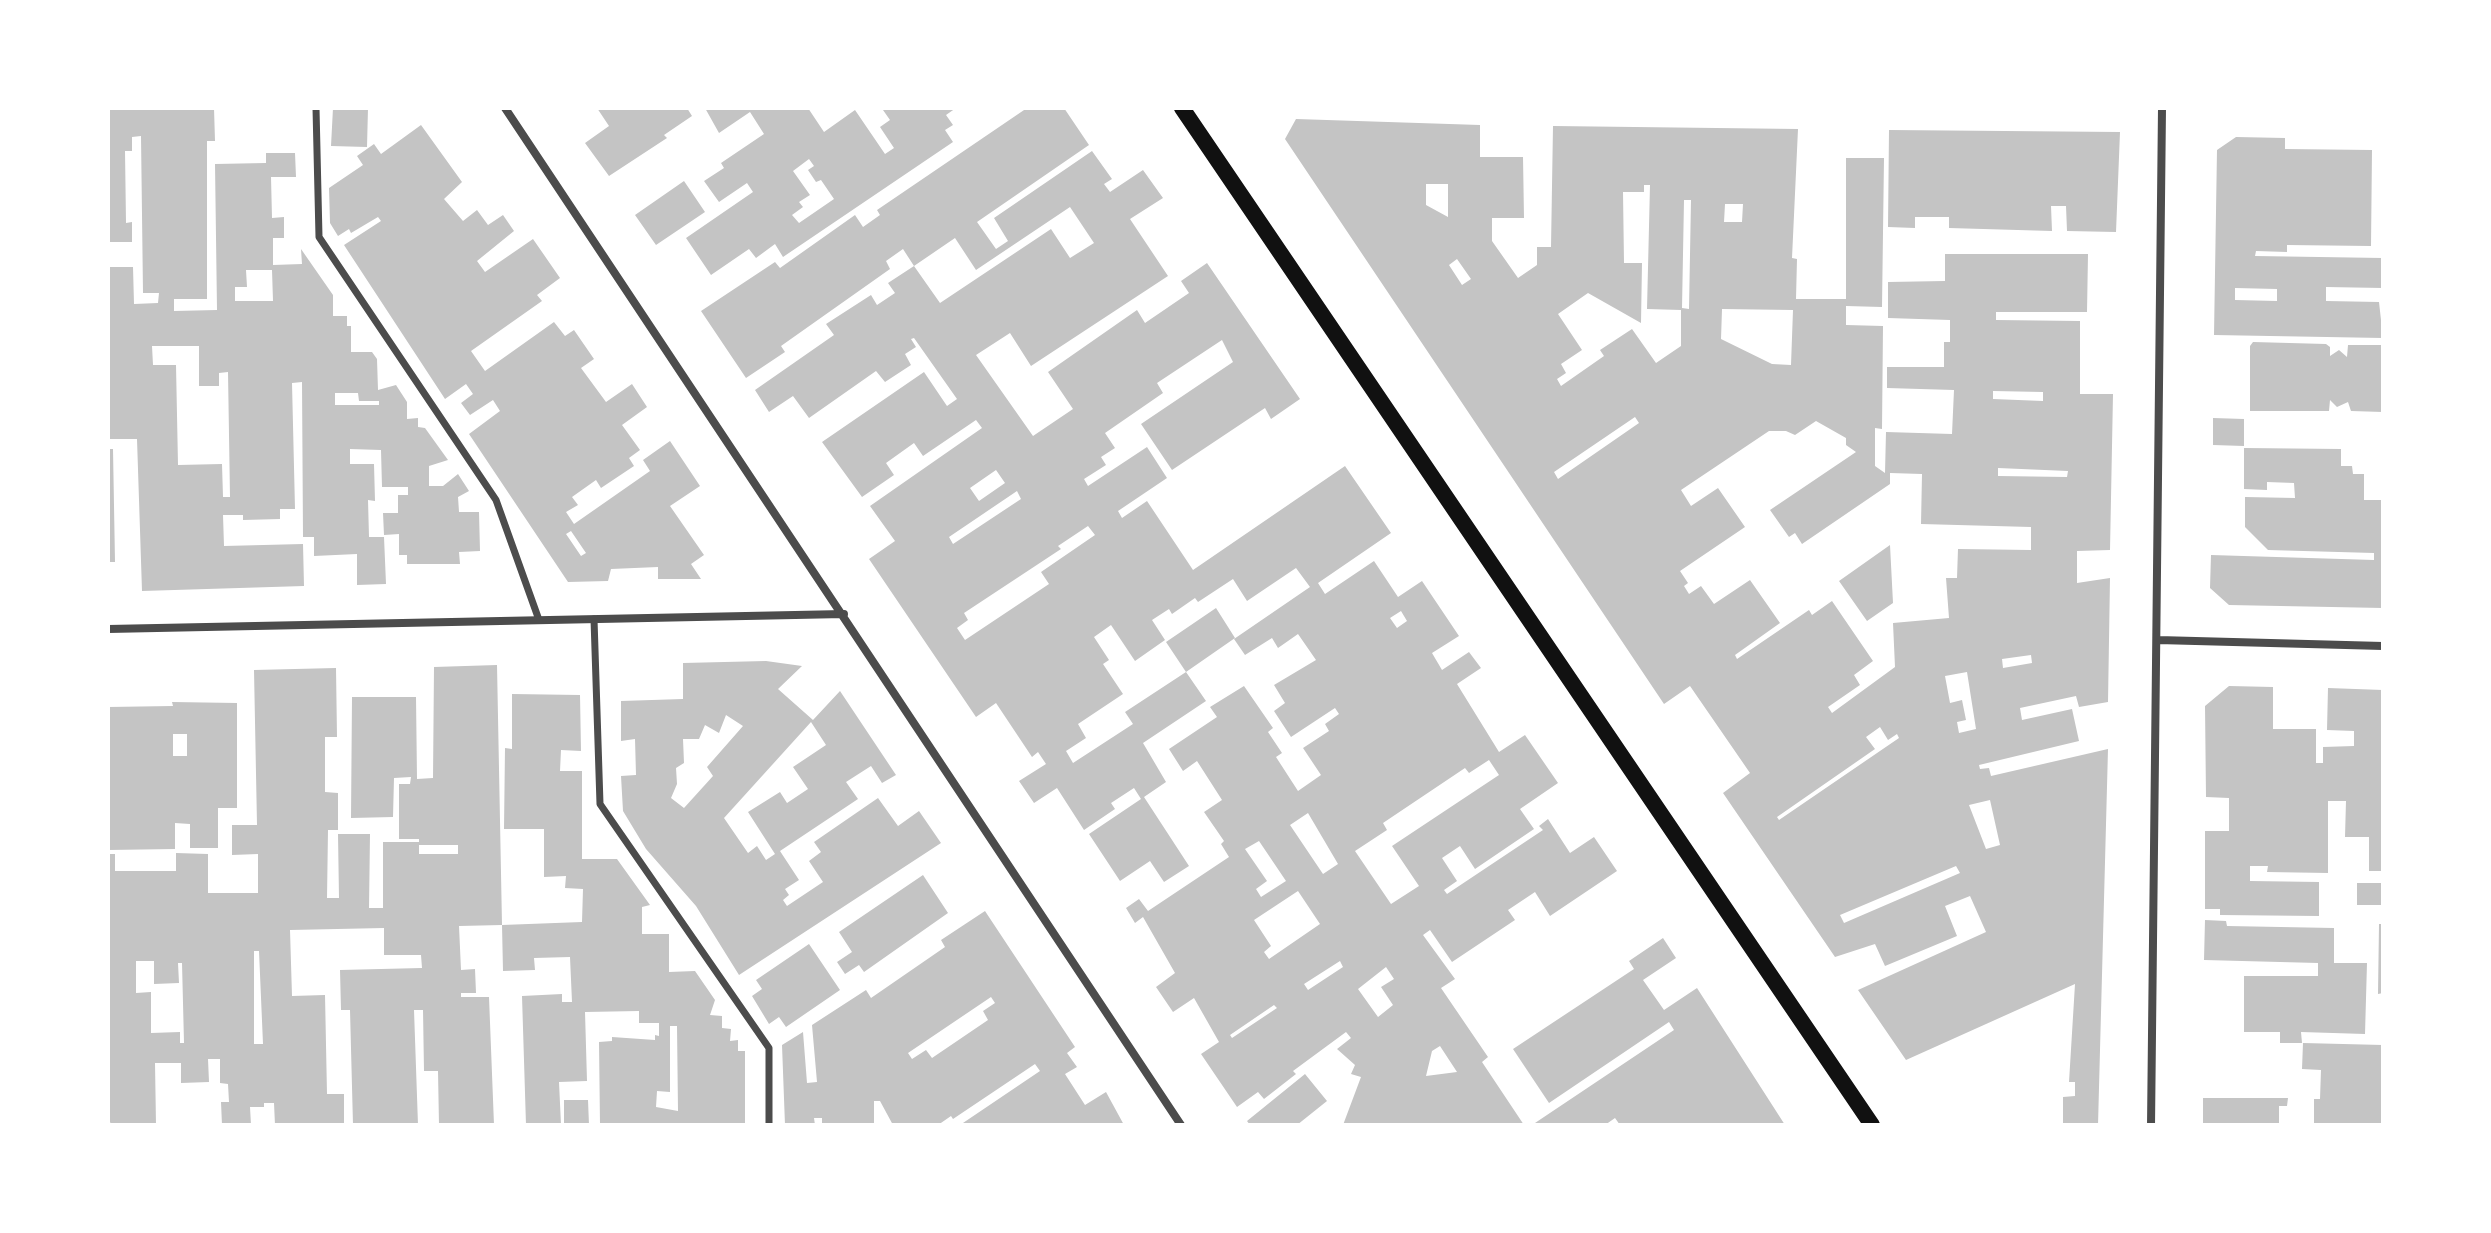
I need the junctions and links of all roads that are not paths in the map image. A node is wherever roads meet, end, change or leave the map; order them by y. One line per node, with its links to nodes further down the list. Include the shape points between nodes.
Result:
1 (316, 108): 7 (street, via 319,237 496,500)
2 (505, 108): 5 (street)
3 (1182, 108): 13 (main road)
4 (2162, 108): 9 (street)
5 (844, 614): 6 (street); 12 (street)
6 (594, 619): 7 (street); 11 (street, via 600,804 769,1048)
7 (539, 620): 8 (street)
8 (108, 629)
9 (2158, 640): 10 (street); 14 (street)
10 (2383, 646)
11 (769, 1125)
12 (1181, 1125)
13 (1872, 1125)
14 (2151, 1125)

